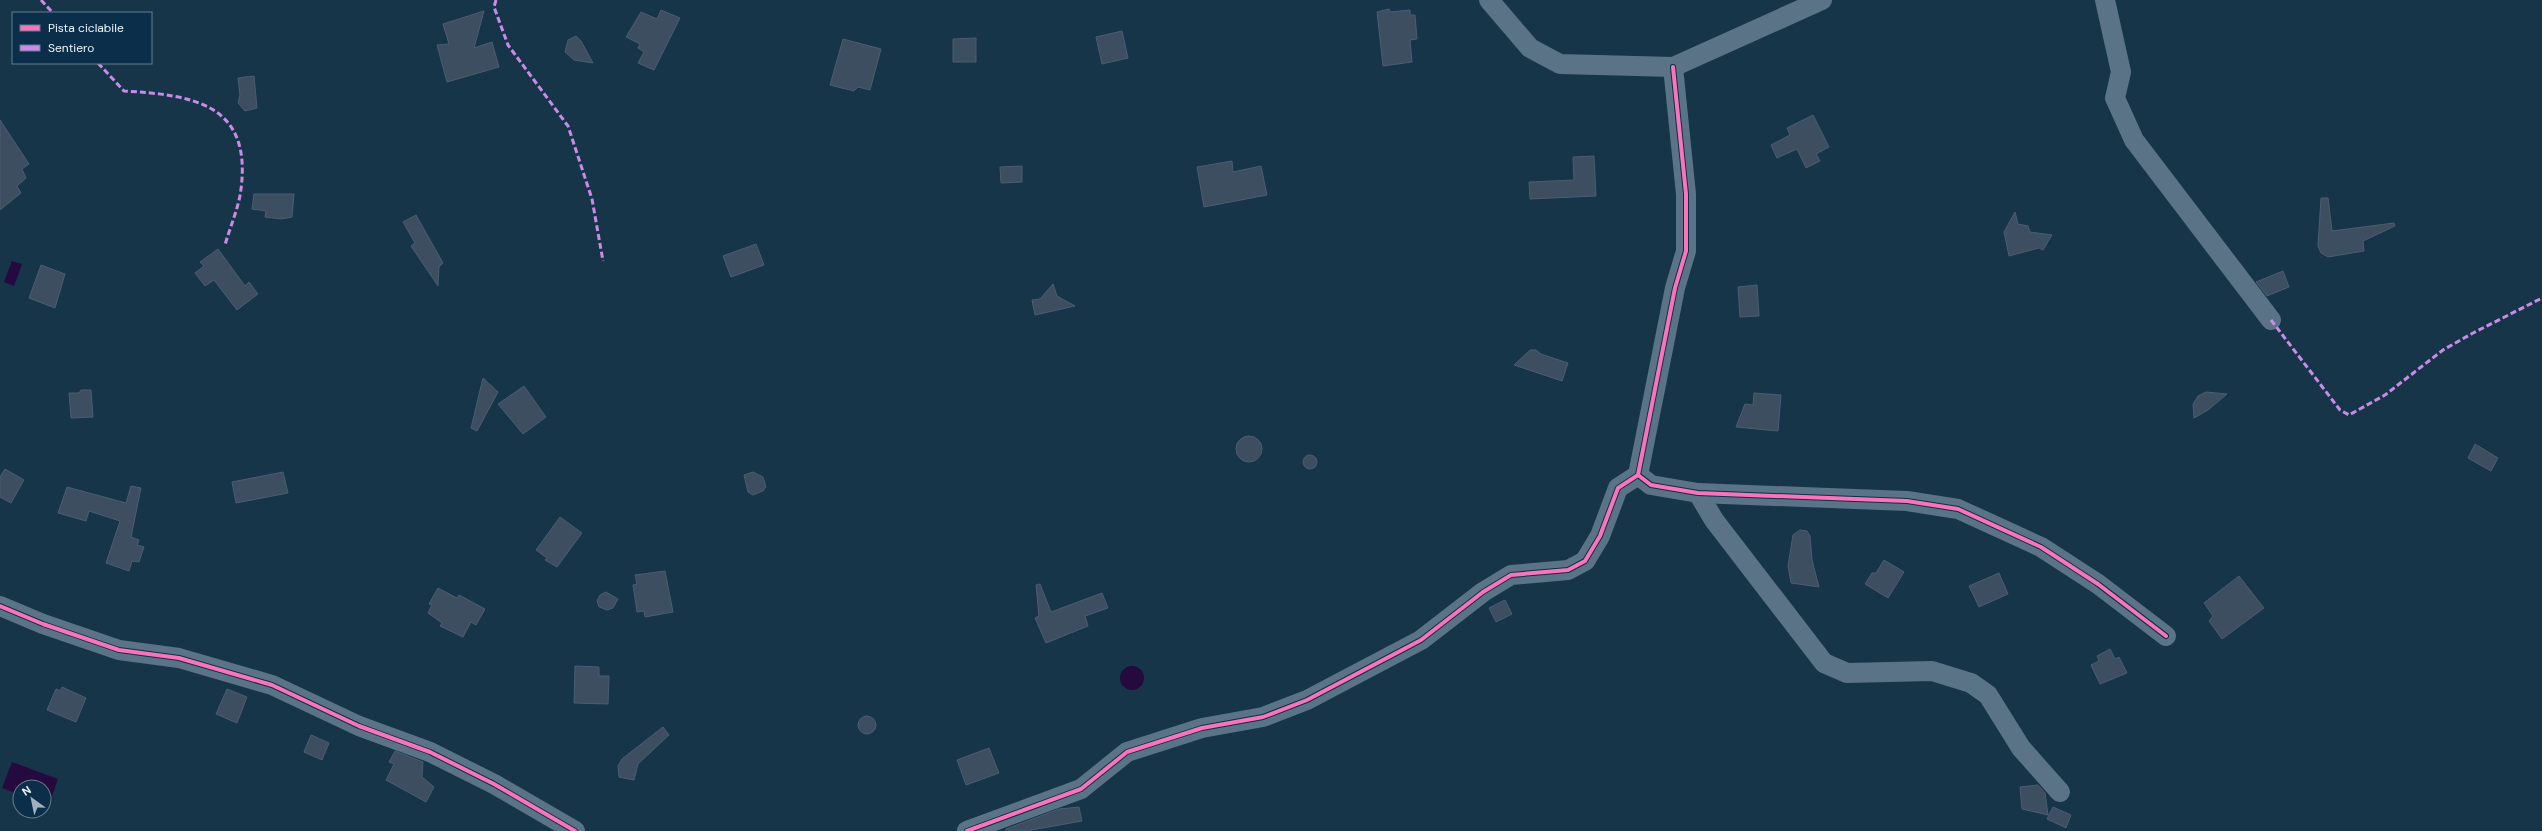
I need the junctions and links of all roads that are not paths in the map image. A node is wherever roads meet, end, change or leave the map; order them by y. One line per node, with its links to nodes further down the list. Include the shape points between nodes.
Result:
1 (1489, 0): 4 (street, via 1530,48 1560,64)
2 (1822, 0): 4 (street)
3 (2105, 0): 5 (street, via 2121,72 2116,98 2134,140)
4 (1673, 67): 6 (street, via 1686,194 1686,250 1675,288)
5 (2271, 320)
6 (1638, 475): 7 (street, via 1651,485); 12 (street, via 1618,488 1600,536 1585,561 1568,570 1511,575 1483,592 1421,640 1308,700 1263,717 1202,728 1127,752 1081,789)
7 (1698, 494): 9 (street, via 1907,502 1958,509 2041,547 2098,584); 10 (street, via 1714,520 1824,664 1847,673 1932,671 1971,683 1988,695 2021,748)
8 (0, 606): 11 (street, via 119,650 179,658 272,685 359,726 430,752 494,784)
9 (2166, 636)
10 (2060, 792)
11 (575, 831)
12 (967, 831)

